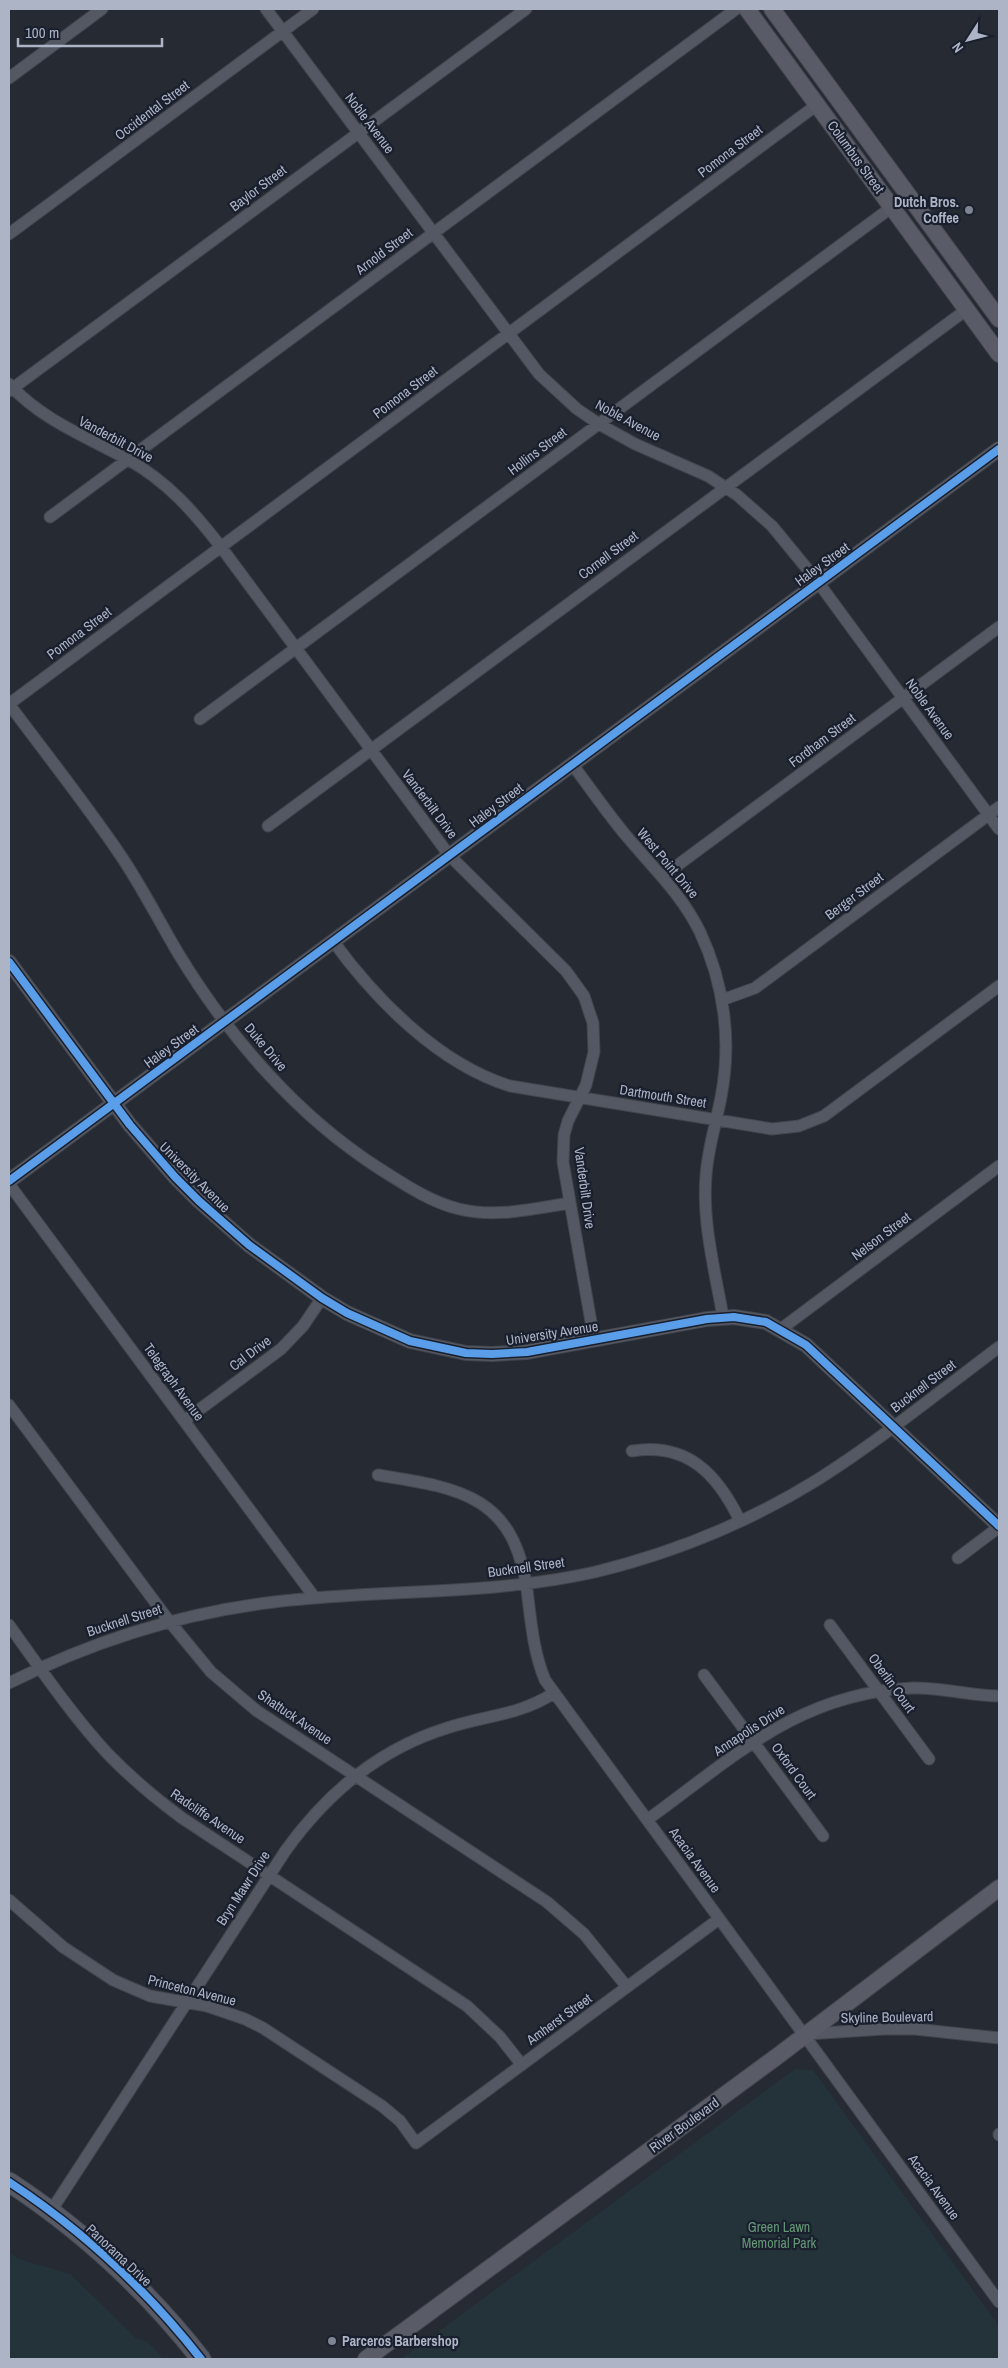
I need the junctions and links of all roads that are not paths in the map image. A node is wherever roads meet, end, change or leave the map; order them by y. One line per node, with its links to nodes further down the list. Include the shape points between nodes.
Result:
1 (102, 9): 9 (street)
2 (266, 9): 8 (street, Noble Avenue)
3 (313, 9): 8 (street, Occidental Street)
4 (526, 9): 12 (street, Baylor Street)
5 (736, 9): 16 (street, Arnold Street)
6 (747, 9): 11 (main road, Columbus Street)
7 (772, 9): 10 (main road, Columbus Street)
8 (283, 31): 12 (street, Noble Avenue); 15 (street, Occidental Street)
9 (9, 78)
10 (832, 90): 11 (main road); 13 (main road, Columbus Street)
11 (818, 104): 14 (main road, Columbus Street); 20 (street, Pomona Street)
12 (358, 132): 16 (street, Noble Avenue); 22 (street, Baylor Street)
13 (909, 196): 14 (main road); 17 (main road, Columbus Street)
14 (892, 207): 18 (main road, Columbus Street); 23 (street, Hollins Street)
15 (9, 234)
16 (433, 234): 20 (street, Noble Avenue); 25 (street, Arnold Street)
17 (982, 296): 18 (main road); 19 (main road, Columbus Street)
18 (966, 310): 21 (main road, Columbus Street); 26 (street, Cornell Street)
19 (999, 320)
20 (508, 335): 23 (street, Noble Avenue, via 553,389); 28 (street, Pomona Street)
21 (999, 354)
22 (10, 388): 25 (street, Vanderbilt Drive, via 57,424)
23 (598, 424): 26 (street, Noble Avenue, via 635,444 685,464); 31 (street, Hollins Street)
24 (999, 449): 29 (street, Haley Street)
25 (128, 459): 27 (street, Arnold Street); 28 (street, Vanderbilt Drive, via 183,500)
26 (725, 487): 29 (street, Noble Avenue, via 772,526); 35 (street, Cornell Street)
27 (50, 517)
28 (221, 547): 31 (street, Vanderbilt Drive); 33 (street, Pomona Street)
29 (818, 582): 32 (street, Noble Avenue); 36 (street, Haley Street)
30 (999, 627): 32 (street, Fordham Street)
31 (296, 648): 34 (street, Hollins Street); 35 (street, Vanderbilt Drive)
32 (903, 698): 38 (street, Noble Avenue); 42 (street, Fordham Street)
33 (9, 704): 47 (street, Duke Drive, via 122,856 179,954)
34 (200, 719)
35 (371, 749): 39 (street, Cornell Street); 41 (street, Vanderbilt Drive)
36 (572, 764): 41 (street, Haley Street); 42 (street, West Point Drive, via 630,841)
37 (999, 806): 38 (street, Berger Street)
38 (988, 814): 40 (street, Noble Avenue); 46 (street, Berger Street, via 754,988)
39 (268, 826)
40 (999, 829)
41 (449, 855): 43 (street, Haley Street); 48 (street, Vanderbilt Drive, via 566,971 584,996 593,1023 594,1052 592,1068)
42 (664, 876): 46 (street, West Point Drive, via 700,931)
43 (332, 942): 47 (street, Haley Street); 48 (street, Dartmouth Street, via 387,1006 458,1061 504,1084)
44 (9, 962): 49 (street, University Avenue)
45 (999, 986): 50 (street, Dartmouth Street, via 814,1122 772,1129)
46 (722, 1000): 50 (street, West Point Drive, via 725,1071)
47 (225, 1021): 49 (street, Haley Street); 53 (street, Duke Drive, via 267,1073 316,1122 371,1163 422,1194 456,1208 490,1214)
48 (579, 1098): 50 (street, Dartmouth Street); 53 (street, Vanderbilt Drive, via 568,1121 563,1150)
49 (113, 1103): 52 (street, Haley Street); 54 (street, University Avenue, via 152,1152 199,1201 249,1245)
50 (716, 1120): 55 (street, West Point Drive, via 708,1153 706,1199)
51 (999, 1166): 56 (street, Nelson Street)
52 (9, 1183): 60 (street, Telegraph Avenue)
53 (570, 1203): 57 (street, Vanderbilt Drive)
54 (322, 1298): 57 (street, University Avenue, via 375,1327 410,1340 466,1352 527,1352); 60 (street, Cal Drive, via 303,1326 281,1349)
55 (724, 1317): 56 (street, University Avenue, via 750,1318); 57 (street, University Avenue)
56 (781, 1329): 61 (street, University Avenue, via 806,1345)
57 (594, 1339)
58 (999, 1347): 61 (street, Bucknell Street)
59 (9, 1405): 69 (street, Shattuck Avenue)
60 (184, 1421): 68 (street, Telegraph Avenue)
61 (893, 1427): 64 (street, Bucknell Street, via 816,1480); 65 (street, University Avenue)
62 (632, 1451): 64 (street, via 667,1452 694,1462 719,1483)
63 (378, 1475): 67 (street, Acacia Avenue, via 451,1488 480,1503 513,1540)
64 (740, 1521): 67 (street, Bucknell Street, via 632,1562)
65 (999, 1526): 66 (street)
66 (958, 1558)
67 (526, 1584): 68 (street, Bucknell Street); 76 (street, Acacia Avenue, via 538,1664)
68 (315, 1598): 69 (street, Bucknell Street, via 236,1607)
69 (169, 1621): 72 (street, Bucknell Street, via 93,1645); 80 (street, Shattuck Avenue, via 211,1672 233,1692)
70 (9, 1625): 72 (street, Radcliffe Avenue)
71 (830, 1625): 75 (street, Oberlin Court)
72 (40, 1667): 74 (street, Bucknell Street); 83 (street, Radcliffe Avenue, via 85,1727 130,1776 182,1818)
73 (704, 1675): 78 (street, Oxford Court)
74 (9, 1683)
75 (879, 1690): 77 (street, Annapolis Drive, via 944,1689); 78 (street, Annapolis Drive, via 809,1710); 79 (street, Oberlin Court)
76 (554, 1693): 80 (street, Bryn Mawr Drive, via 522,1710 422,1737); 81 (street, Acacia Avenue)
77 (999, 1696)
78 (753, 1742): 81 (street, Annapolis Drive); 82 (street, Oxford Court)
79 (929, 1759)
80 (356, 1775): 83 (street, Bryn Mawr Drive, via 317,1811); 87 (street, Shattuck Avenue, via 547,1902 584,1934)
81 (647, 1820): 86 (street, Acacia Avenue)
82 (823, 1836)
83 (269, 1876): 88 (street, Bryn Mawr Drive); 93 (street, Radcliffe Avenue, via 467,2006 500,2037)
84 (999, 1888): 89 (main road, River Boulevard)
85 (9, 1900): 88 (street, Princeton Avenue, via 63,1947 113,1980 150,1996)
86 (719, 1919): 87 (street, Amherst Street); 89 (street, Acacia Avenue)
87 (627, 1987): 93 (street, Amherst Street)
88 (186, 2003): 94 (street, Princeton Avenue, via 229,2013 263,2028 386,2109 400,2121); 96 (street, Bryn Mawr Drive)
89 (805, 2035): 90 (street, Skyline Boulevard, via 908,2029); 97 (street, Acacia Avenue); 100 (main road, River Boulevard)
90 (975, 2036): 91 (street, Skyline Boulevard); 92 (street)
91 (999, 2038)
92 (999, 2044)
93 (522, 2065): 94 (street, Amherst Street)
94 (416, 2143)
95 (9, 2182): 96 (main road, Panorama Drive)
96 (51, 2211): 99 (main road, Panorama Drive, via 136,2285)
97 (995, 2287): 98 (street, Acacia Avenue)
98 (999, 2302)
99 (201, 2359)
100 (366, 2359)

